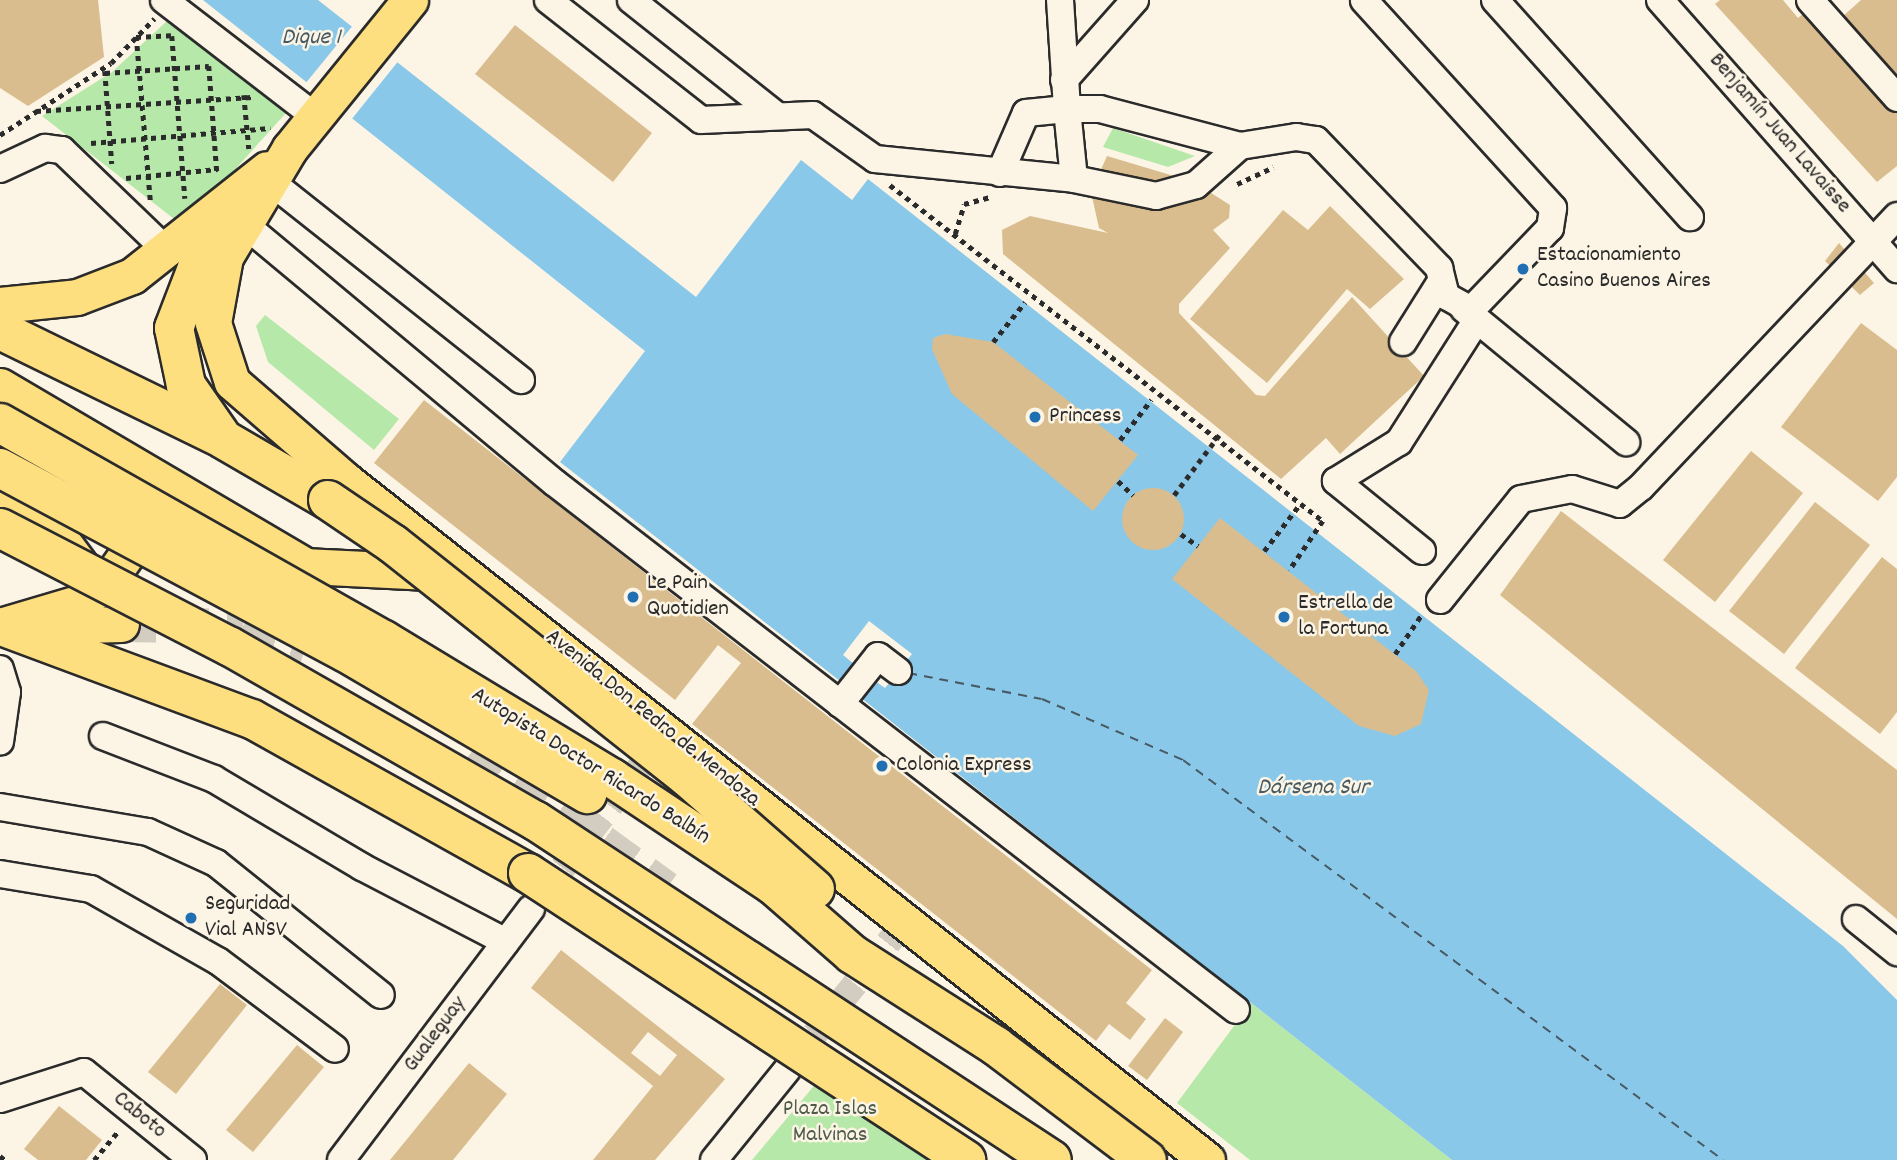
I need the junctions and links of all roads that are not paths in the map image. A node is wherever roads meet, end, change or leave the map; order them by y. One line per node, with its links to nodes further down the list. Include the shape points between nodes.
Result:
1 (410, 0): 15 (main road)
2 (548, 0): 14 (street, via 701,120)
3 (631, 0): 14 (street)
4 (1060, 0): 11 (street)
5 (1135, 0): 11 (street)
6 (1364, 0): 29 (street, via 1553,208 1540,240)
7 (1495, 0): 22 (street)
8 (1660, 0): 24 (street, Benjamín Juan Lavaisse)
9 (1810, 0): 12 (street)
10 (167, 2): 15 (street, via 286,95)
11 (1065, 80): 13 (street)
12 (1897, 98)
13 (1067, 109): 16 (street, via 1100,109); 18 (street); 20 (street, via 1026,113)
14 (775, 114): 20 (street, via 813,115 874,159)
15 (304, 124): 19 (main road, Avenida Don Pedro de Mendoza); 25 (main road)
16 (1240, 146): 18 (street, via 1196,185 1156,195); 27 (street, via 1296,137 1325,146 1438,268)
17 (7, 166): 25 (street, via 45,148 62,150)
18 (1074, 179): 20 (street)
19 (271, 182): 23 (main road, Avenida Don Pedro de Mendoza); 32 (street)
20 (1000, 184)
21 (1897, 216): 24 (street)
22 (1690, 217)
23 (244, 224): 25 (highway); 43 (main road, Avenida Don Pedro de Mendoza, via 225,257 213,300 216,347 227,374 308,450); 49 (street, via 555,483)
24 (1871, 239): 26 (street, Benjamín Juan Lavaisse); 44 (street, via 1806,318 1641,487 1620,503 1572,489 1521,499)
25 (177, 267): 28 (main road, via 90,293); 35 (highway, via 176,357 191,395)
26 (1897, 269)
27 (1440, 283): 29 (street); 31 (street)
28 (0, 304)
29 (1469, 314): 36 (street); 41 (street, via 1399,442 1336,481)
30 (0, 330): 35 (highway, via 62,356)
31 (1403, 342)
32 (521, 380)
33 (0, 386): 37 (main road)
34 (0, 422): 58 (highway, Autopista Doctor Ricardo Balbín, bridge, via 349,620 601,771 773,885)
35 (223, 439): 61 (highway, bridge, via 393,544 687,778)
36 (1626, 442)
37 (110, 450): 43 (main road, via 313,569); 46 (main road, via 128,476 137,505 123,563 78,603)
38 (0, 468): 58 (highway, bridge, via 439,705)
39 (0, 506): 42 (highway, via 57,534)
40 (0, 528): 42 (highway, bridge)
41 (1422, 551)
42 (82, 570): 70 (highway, bridge, via 536,821)
43 (468, 572): 65 (main road, Avenida Don Pedro de Mendoza)
44 (1432, 606)
45 (121, 624): 46 (main road)
46 (1, 627): 54 (highway, via 252,719)
47 (0, 669): 51 (street, via 6,692)
48 (898, 671): 49 (street, via 878,656)
49 (840, 704): 60 (street)
50 (103, 736): 56 (street, via 214,779)
51 (0, 742)
52 (0, 807): 59 (street, via 148,832 216,863)
53 (0, 874): 62 (street, via 91,889 218,961)
54 (530, 891): 56 (street, Gualeguay); 69 (highway, bridge)
55 (1856, 919): 57 (street)
56 (506, 942): 67 (street, Gualeguay)
57 (1897, 952)
58 (852, 954): 61 (highway, Autopista Doctor Ricardo Balbín, bridge)
59 (381, 995)
60 (1236, 1010)
61 (996, 1046): 72 (highway, Autopista Doctor Ricardo Balbín, bridge)
62 (335, 1049)
63 (787, 1070): 68 (street)
64 (0, 1099): 66 (street, Caboto, via 84,1072)
65 (1144, 1110): 71 (street); 73 (main road, Avenida Don Pedro de Mendoza)
66 (194, 1160)
67 (341, 1160)
68 (714, 1160)
69 (966, 1160)
70 (1052, 1160)
71 (1105, 1160)
72 (1147, 1160)
73 (1207, 1160)

